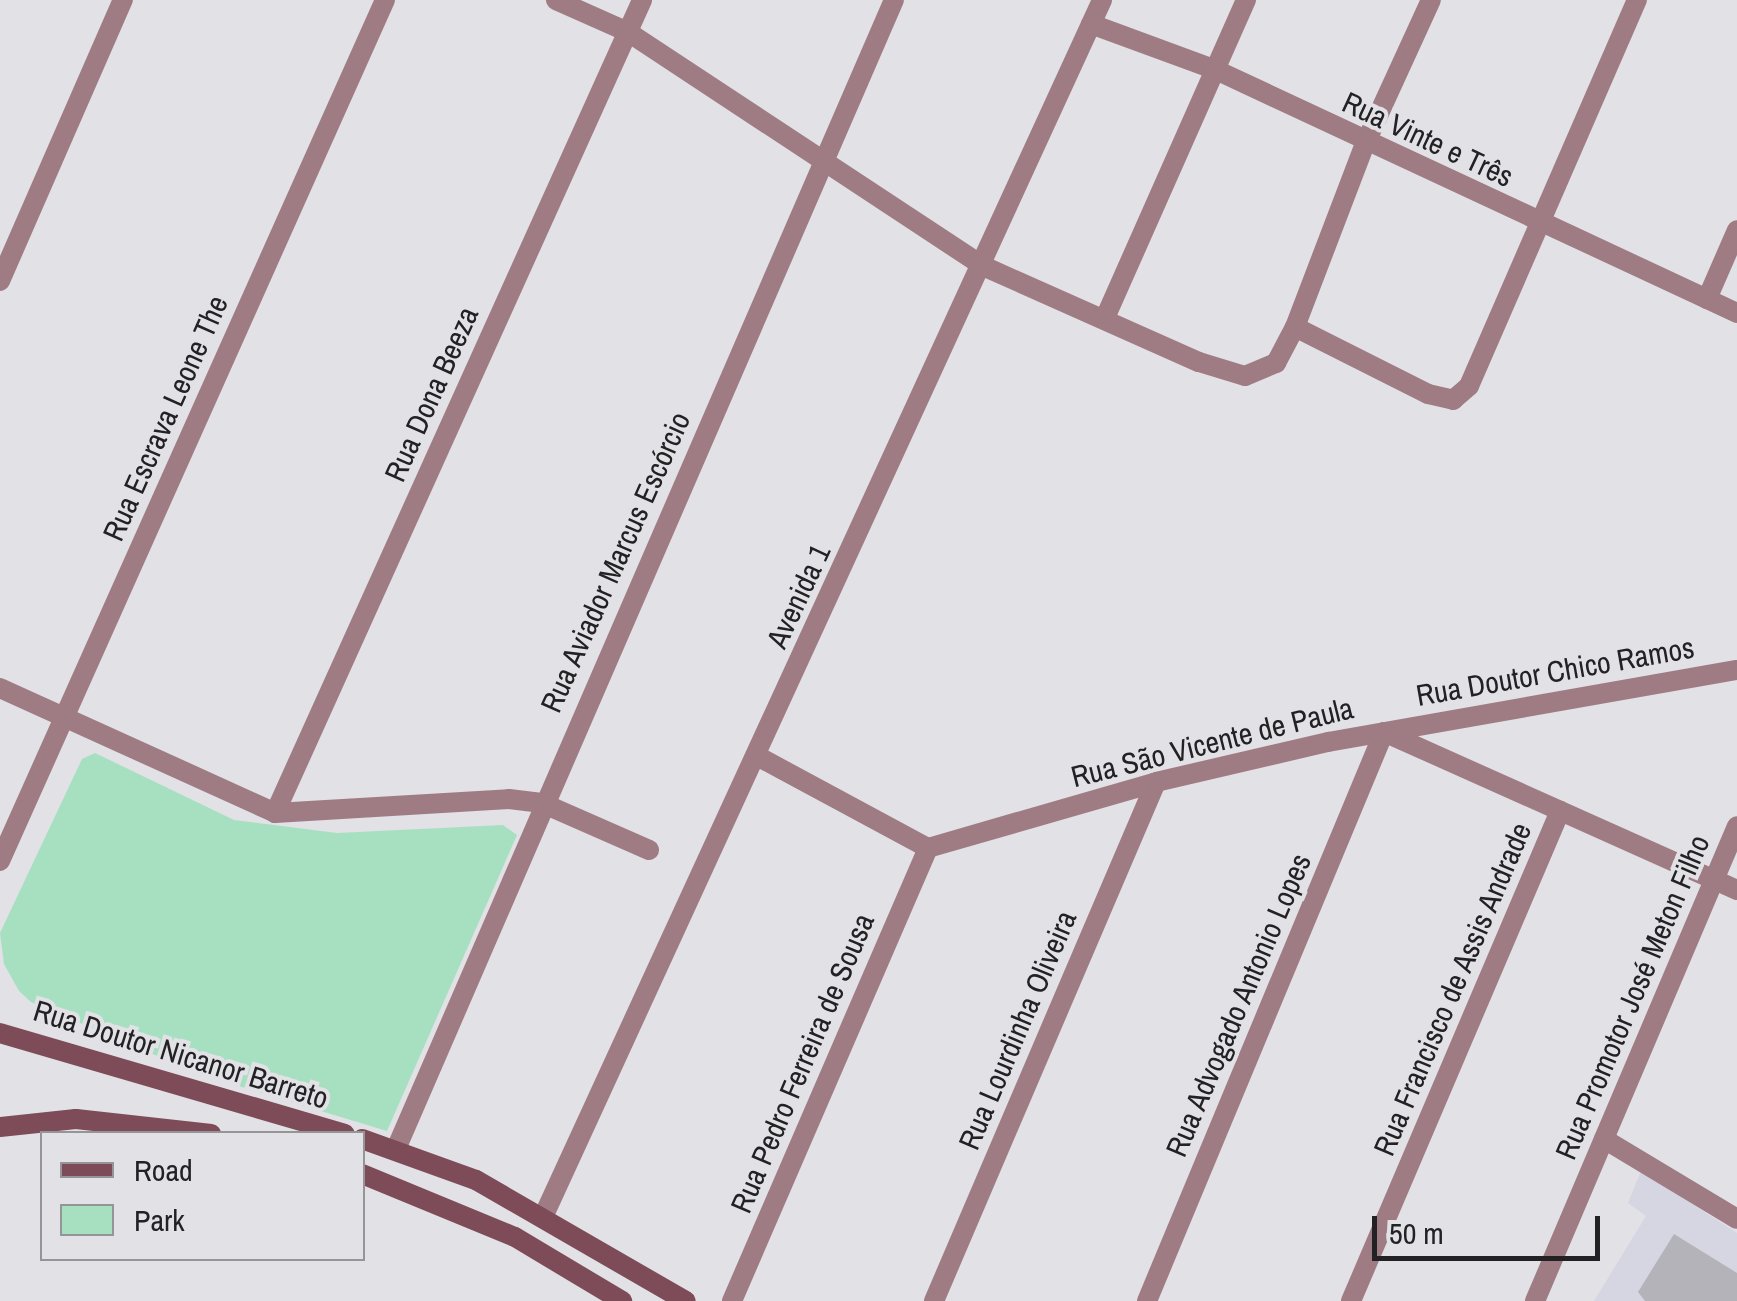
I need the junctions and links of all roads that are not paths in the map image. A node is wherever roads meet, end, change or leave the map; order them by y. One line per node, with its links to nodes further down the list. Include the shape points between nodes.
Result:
1 (123, 0): 18 (street)
2 (384, 0): 25 (street, Rua Escrava Leone The)
3 (556, 0): 11 (street)
4 (642, 0): 11 (street, Rua Dona Beeza)
5 (894, 0): 14 (street, Rua Aviador Marcus Escórcio)
6 (1102, 0): 10 (street, Avenida 1)
7 (1246, 0): 12 (street)
8 (1431, 0): 13 (street)
9 (1638, 0): 15 (street)
10 (1091, 24): 12 (street, Rua Vinte e Três); 17 (street, Avenida 1)
11 (628, 32): 14 (street); 31 (street, Rua Dona Beeza)
12 (1216, 70): 13 (street, Rua Vinte e Três); 21 (street)
13 (1365, 144): 15 (street, Rua Vinte e Três); 22 (street)
14 (822, 160): 17 (street); 29 (street, Rua Aviador Marcus Escórcio)
15 (1540, 224): 19 (street, Rua Vinte e Três); 22 (street, via 1469,386 1453,400 1428,394)
16 (1737, 230): 19 (street)
17 (984, 266): 21 (street); 27 (street, Avenida 1)
18 (0, 281)
19 (1708, 299): 20 (street, Rua Vinte e Três)
20 (1737, 312)
21 (1104, 318): 22 (street, via 1246,376 1276,364)
22 (1295, 326)
23 (1737, 670): 26 (street, Rua Doutor Chico Ramos)
24 (0, 688): 25 (street)
25 (65, 715): 31 (street); 35 (street, Rua Escrava Leone The)
26 (1384, 732): 28 (street, Rua São Vicente de Paula); 30 (street, Rua São Vicente de Paula); 52 (street, Rua Advogado Antonio Lopes)
27 (757, 756): 33 (street); 46 (street, Avenida 1)
28 (1156, 782): 33 (street, Rua São Vicente de Paula); 51 (street, Rua Lourdinha Oliveira)
29 (542, 803): 31 (street, via 462,800); 34 (street); 44 (street, Rua Aviador Marcus Escórcio)
30 (1560, 811): 36 (street, Rua São Vicente de Paula); 53 (street, Rua Francisco de Assis Andrade)
31 (275, 813)
32 (1737, 826): 36 (street, Rua Promotor José Meton Filho)
33 (928, 848): 50 (street, Rua Pedro Ferreira de Sousa)
34 (649, 850)
35 (0, 861)
36 (1716, 880): 37 (street, Rua São Vicente de Paula); 43 (street, Rua Promotor José Meton Filho)
37 (1737, 890)
38 (0, 1033): 41 (main road, Rua Doutor Nicanor Barreto)
39 (0, 1126): 40 (main road, via 76,1119)
40 (184, 1131)
41 (334, 1131)
42 (365, 1140): 44 (main road)
43 (1604, 1140): 47 (street); 54 (street, Rua Promotor José Meton Filho)
44 (396, 1149): 46 (main road)
45 (365, 1175): 48 (main road, via 515,1236)
46 (544, 1215): 49 (main road)
47 (1737, 1219)
48 (622, 1301)
49 (686, 1301)
50 (732, 1301)
51 (934, 1301)
52 (1147, 1301)
53 (1351, 1301)
54 (1536, 1301)

